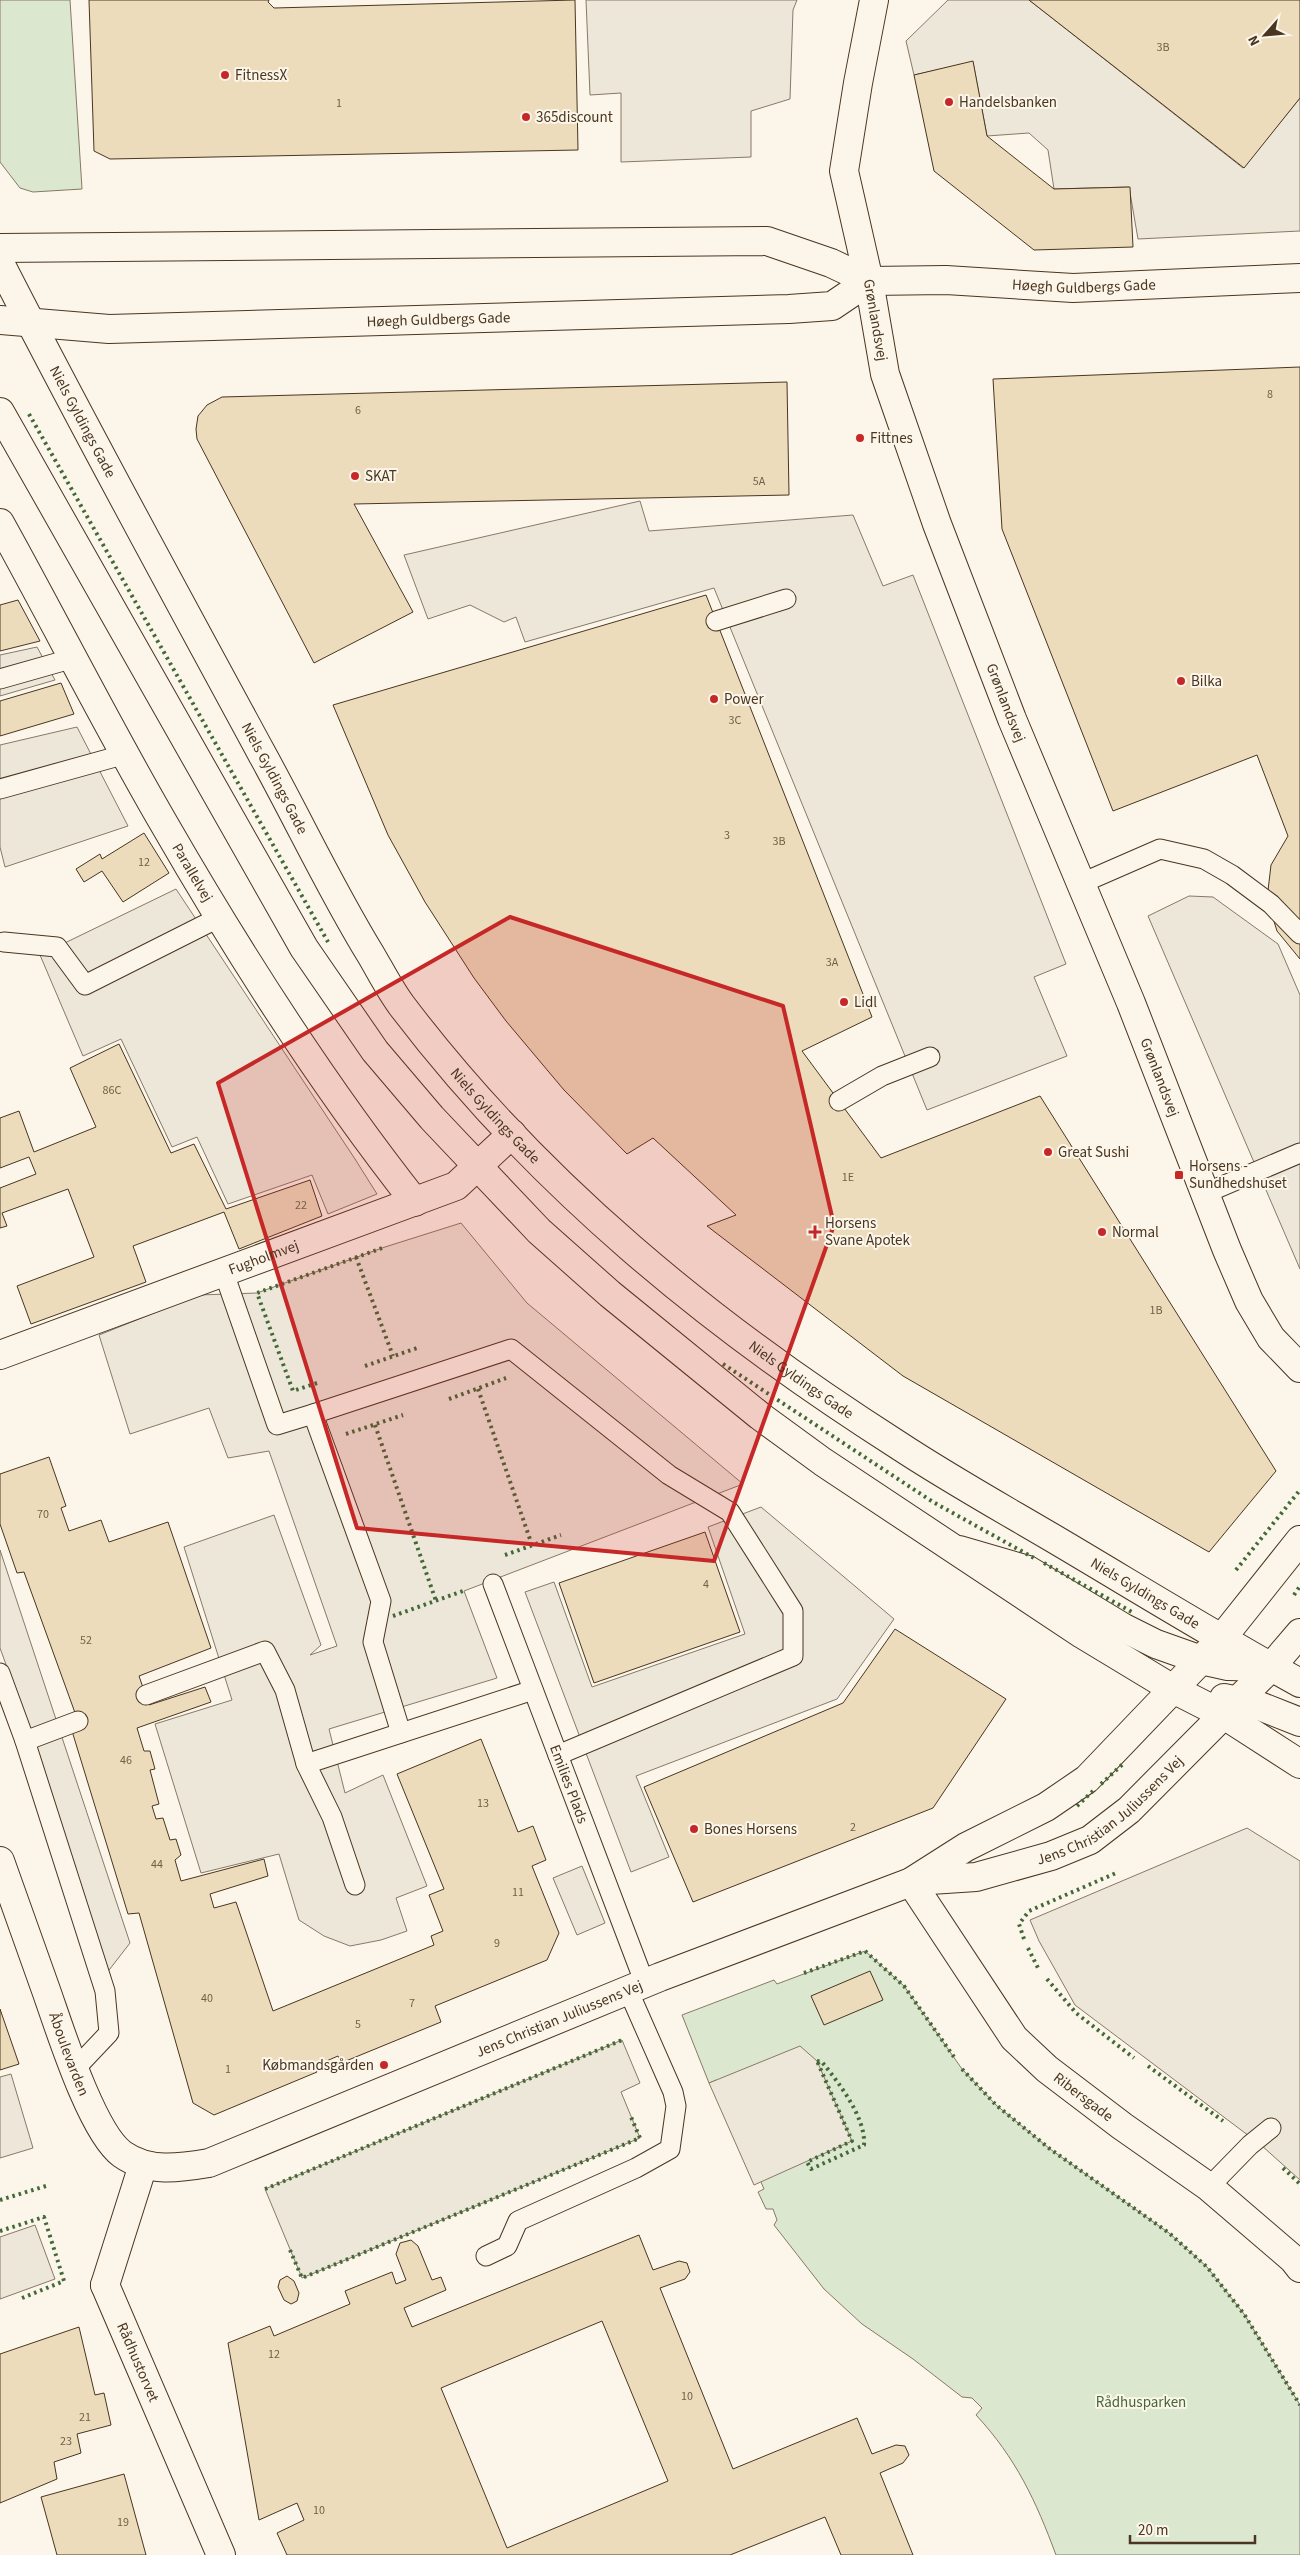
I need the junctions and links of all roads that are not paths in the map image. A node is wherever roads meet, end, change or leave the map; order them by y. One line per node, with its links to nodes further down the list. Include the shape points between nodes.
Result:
1 (874, 0): 5 (street, Grønlandsvej, via 844,171)
2 (0, 248): 5 (street, Høegh Guldbergs Gade, via 767,241 831,263)
3 (0, 263): 7 (street, Niels Gyldings Gade)
4 (1300, 278): 5 (street, Høegh Guldbergs Gade, via 1073,288 946,280)
5 (870, 281): 7 (street, Høegh Guldbergs Gade, via 832,306 789,309 109,329); 16 (street, Grønlandsvej, via 885,374 936,524 1012,719)
6 (0, 320): 7 (street, Høegh Guldbergs Gade)
7 (30, 322): 22 (street, Niels Gyldings Gade, via 357,933 399,1002)
8 (0, 412): 24 (street, via 304,948 375,1051)
9 (0, 523): 12 (street, Parallelvej)
10 (786, 599): 11 (lane)
11 (716, 621)
12 (74, 658): 13 (lane); 14 (street, Parallelvej)
13 (0, 680)
14 (126, 754): 15 (lane); 17 (street, Parallelvej)
15 (0, 788)
16 (1082, 883): 18 (lane, via 1160,849 1204,859 1271,904); 25 (street, Grønlandsvej)
17 (220, 917): 19 (lane, via 85,985 57,947); 26 (street, Parallelvej, via 302,1048)
18 (1300, 934)
19 (4, 942)
20 (930, 1057): 21 (lane, via 882,1076)
21 (839, 1101)
22 (512, 1134): 24 (street, Fugholmvej); 35 (street, Niels Gyldings Gade, via 566,1190 637,1254 785,1370 899,1446)
23 (1300, 1153): 25 (lane)
24 (479, 1167): 26 (street, Fugholmvej, via 456,1186); 32 (street, via 540,1231 603,1288 760,1416)
25 (1206, 1193): 29 (street, Grønlandsvej, via 1249,1301 1271,1338)
26 (415, 1202): 27 (street, Fugholmvej)
27 (224, 1272): 28 (street, Fugholmvej); 30 (lane, via 277,1425)
28 (0, 1355)
29 (1300, 1368)
30 (313, 1414): 46 (lane, via 381,1601 373,1642); 48 (lane, via 511,1349 668,1475 730,1512 793,1611 793,1656)
31 (1300, 1540): 35 (street)
32 (950, 1547): 36 (street, via 1028,1570 1124,1628); 40 (street, via 1082,1634)
33 (493, 1584): 41 (lane, Emilies Plads)
34 (1300, 1633): 37 (street)
35 (1222, 1638): 36 (street, Jens Christian Juliussens Vej); 37 (street, Niels Gyldings Gade)
36 (1200, 1660): 37 (street, via 1228,1666); 40 (street, Jens Christian Juliussens Vej)
37 (1271, 1667): 39 (street, Niels Gyldings Gade); 43 (street, Jens Christian Juliussens Vej)
38 (0, 1674): 47 (lane)
39 (1300, 1683)
40 (1174, 1689): 43 (street); 52 (street, Jens Christian Juliussens Vej, via 1087,1779 1046,1807 966,1847)
41 (533, 1690): 46 (lane); 48 (lane, Emilies Plads)
42 (146, 1695): 49 (lane, via 265,1651 286,1690)
43 (1231, 1708): 45 (street, via 1257,1705); 50 (street); 52 (street, Jens Christian Juliussens Vej, via 1129,1810 1090,1840 1051,1856 976,1877)
44 (78, 1720): 47 (lane)
45 (1300, 1722)
46 (400, 1733): 49 (lane)
47 (24, 1740): 55 (lane, via 104,1991 109,2033)
48 (558, 1755): 54 (lane, Emilies Plads)
49 (306, 1764): 53 (lane, via 332,1817)
50 (1300, 1764)
51 (0, 1861): 55 (street, Åboulevarden)
52 (911, 1882): 54 (street, Jens Christian Juliussens Vej); 59 (street, Ribersgade, via 1014,2038 1122,2126)
53 (355, 1885)
54 (636, 1987): 57 (street, Jens Christian Juliussens Vej); 60 (lane, Emilies Plads, via 676,2106 670,2149 636,2168 518,2221 507,2246)
55 (74, 2070): 58 (street, Åboulevarden, via 101,2128 121,2153)
56 (1271, 2128): 59 (lane)
57 (209, 2163): 58 (street, Åboulevarden, via 172,2169)
58 (143, 2165): 62 (street, Rådhustorvet, via 105,2285)
59 (1210, 2187): 61 (street, Ribersgade)
60 (486, 2256)
61 (1300, 2268)
62 (221, 2555)

